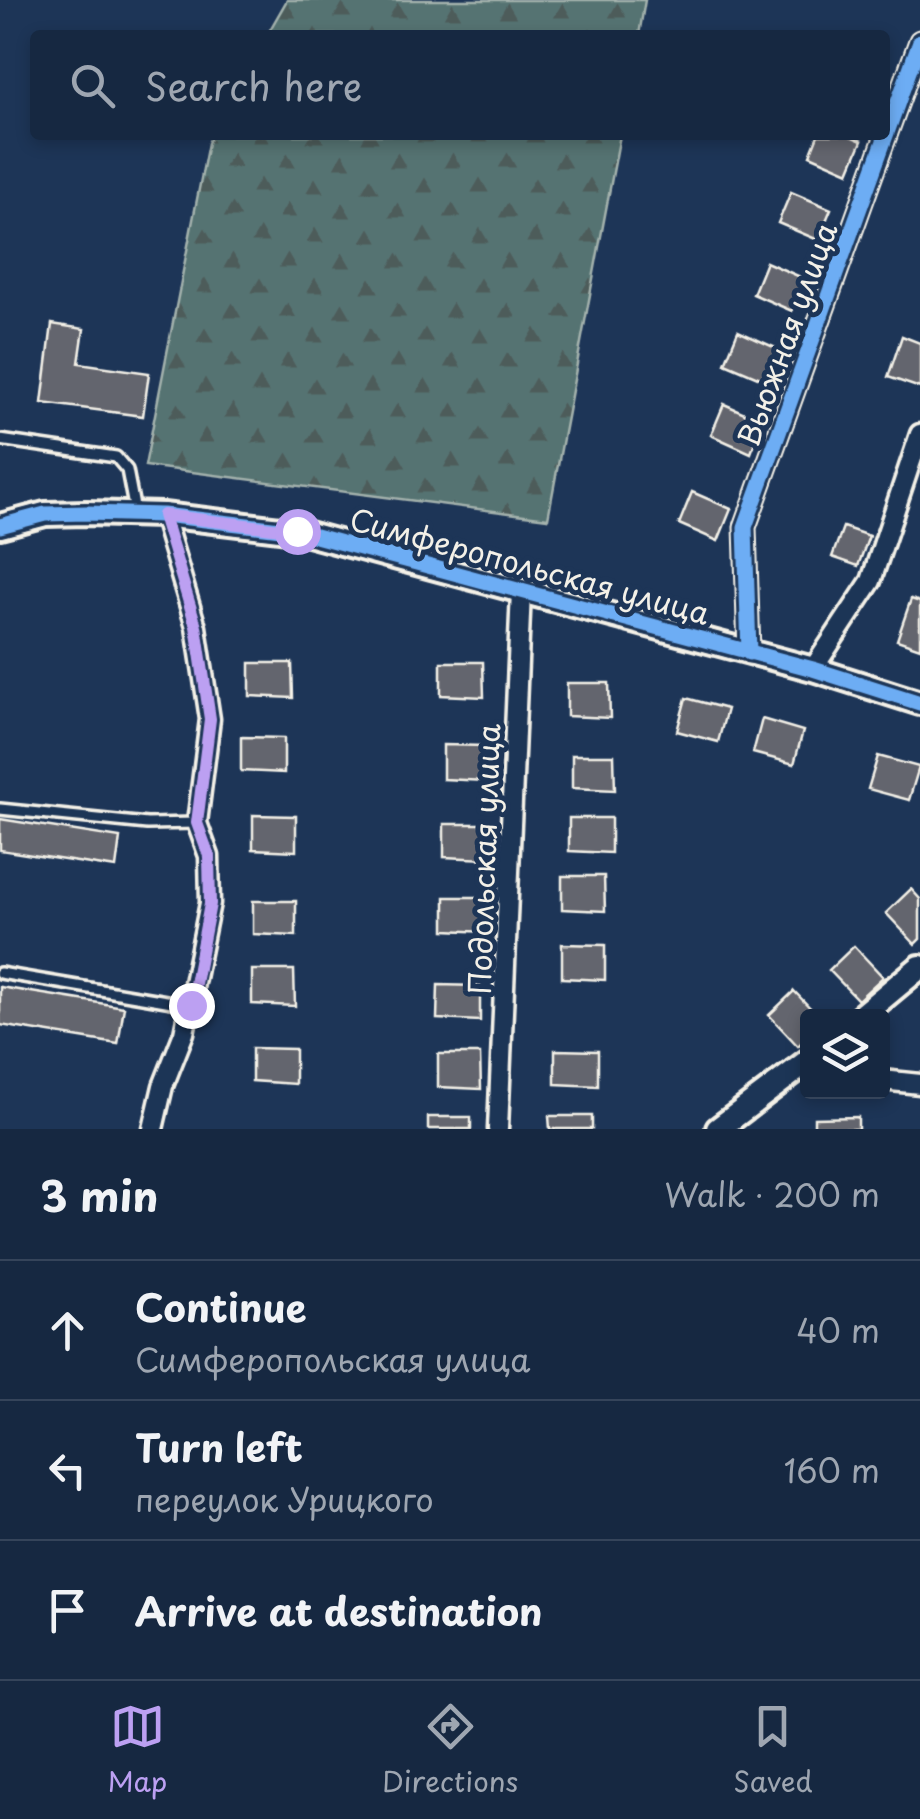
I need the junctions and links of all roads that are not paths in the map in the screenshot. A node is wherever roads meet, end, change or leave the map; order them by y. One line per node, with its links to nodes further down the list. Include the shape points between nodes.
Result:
1 (920, 41): 2 (street, Вьюжная улица)
2 (890, 125)
3 (885, 140): 10 (street, Вьюжная улица, via 746,528)
4 (920, 434): 11 (street, via 871,580)
5 (0, 440): 6 (lane, via 116,457 126,470)
6 (135, 514): 7 (street, Симферопольская улица); 8 (street, Симферопольская улица, via 46,514)
7 (163, 515): 9 (street, Симферопольская улица, via 297,531); 14 (street, via 196,626 210,719)
8 (0, 526)
9 (520, 591): 10 (street, Симферопольская улица); 23 (street, Подольская улица)
10 (749, 653): 11 (street, Симферопольская улица)
11 (813, 669): 12 (street, Симферопольская улица)
12 (920, 702)
13 (0, 808): 14 (lane)
14 (197, 823): 17 (street, via 209,856 210,904)
15 (920, 967): 18 (street)
16 (0, 973): 17 (lane)
17 (191, 1005): 22 (street)
18 (869, 1009)
19 (800, 1067): 24 (street)
20 (890, 1081): 21 (street)
21 (920, 1084)
22 (152, 1129)
23 (498, 1129)
24 (718, 1129)

